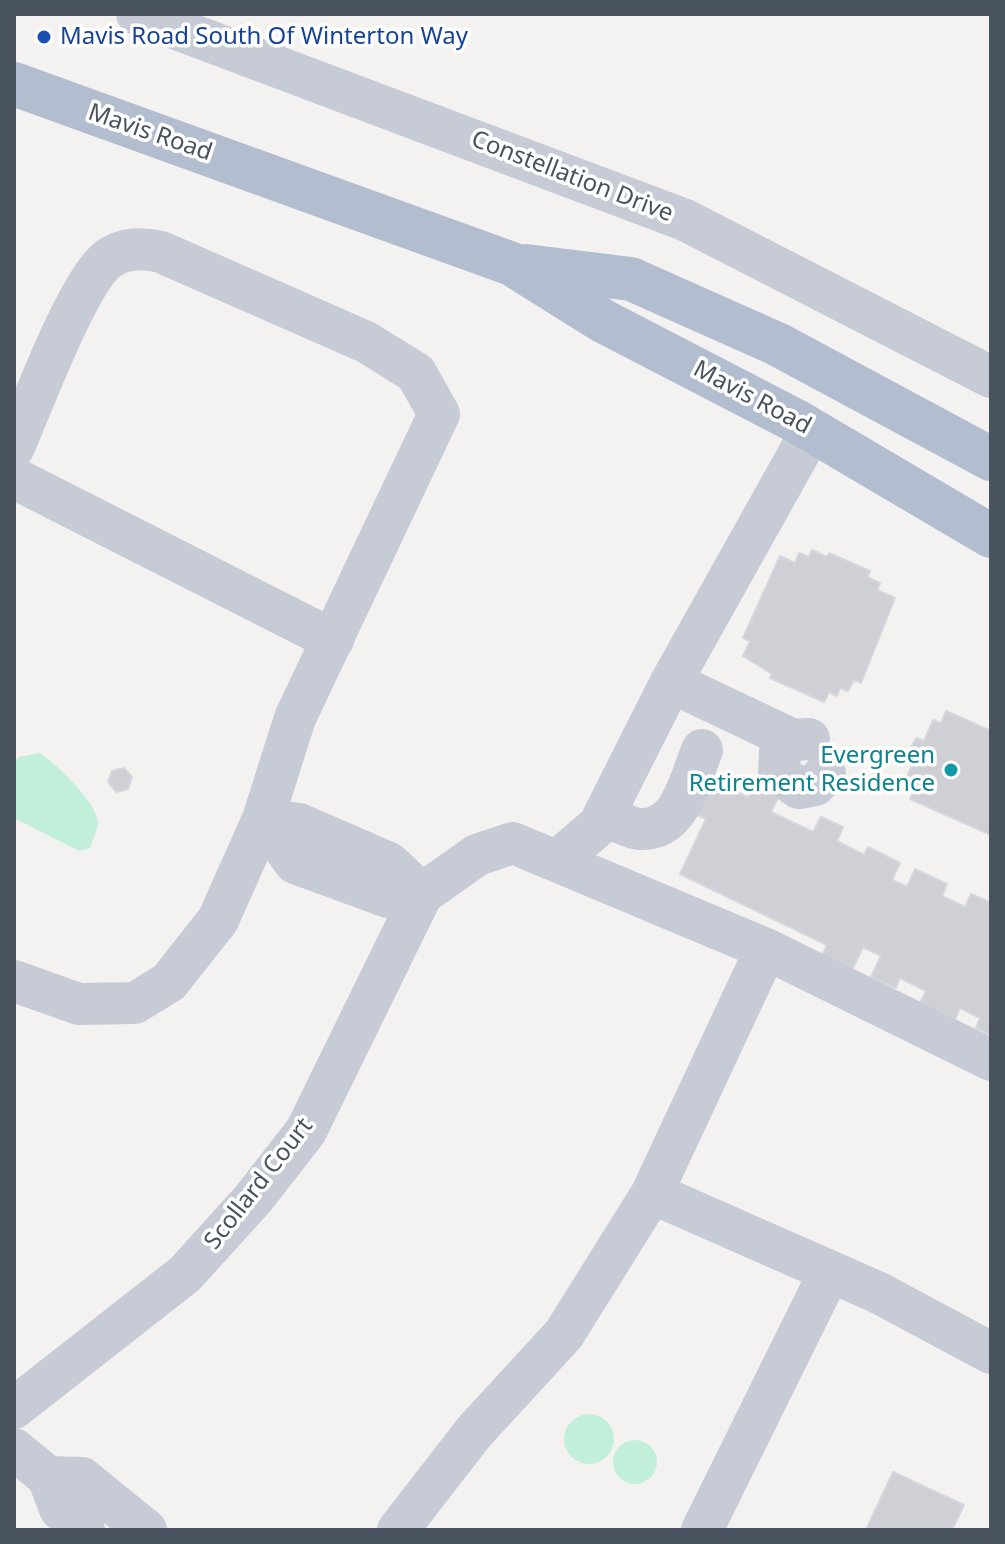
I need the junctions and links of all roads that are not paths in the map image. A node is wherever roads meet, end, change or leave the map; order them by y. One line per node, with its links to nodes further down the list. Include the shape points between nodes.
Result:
1 (137, 14): 4 (street, Constellation Drive, via 685,220)
2 (14, 84): 3 (main road, Mavis Road)
3 (512, 264): 5 (main road, Mavis Road, via 603,321); 7 (main road, Mavis Road, via 631,279 816,364)
4 (991, 377)
5 (812, 430): 9 (main road, Mavis Road); 11 (street)
6 (14, 447): 10 (street, via 75,306 107,260 135,247 161,252 379,349 416,373 439,414)
7 (991, 459)
8 (14, 478): 10 (street)
9 (991, 536)
10 (333, 640): 15 (street, via 295,718)
11 (671, 682): 13 (street); 14 (street)
12 (702, 750): 14 (street, via 676,813 659,827 638,829)
13 (809, 751)
14 (604, 815): 16 (street)
15 (263, 819): 17 (street, via 295,863 388,897); 19 (street, via 218,920 169,982 135,1003 79,1004)
16 (557, 861): 17 (street, via 513,843 477,855); 18 (street)
17 (422, 894): 24 (street, Scollard Court, via 306,1131 253,1199 185,1274)
18 (766, 949): 20 (street); 21 (street)
19 (14, 981)
20 (991, 1060)
21 (652, 1193): 22 (street); 29 (street, via 564,1334 474,1432)
22 (830, 1271): 23 (street); 30 (street)
23 (991, 1353)
24 (14, 1408)
25 (14, 1449): 26 (street)
26 (48, 1477): 27 (street, via 60,1509); 28 (street, via 82,1478)
27 (84, 1530)
28 (146, 1530)
29 (398, 1530)
30 (702, 1530)

